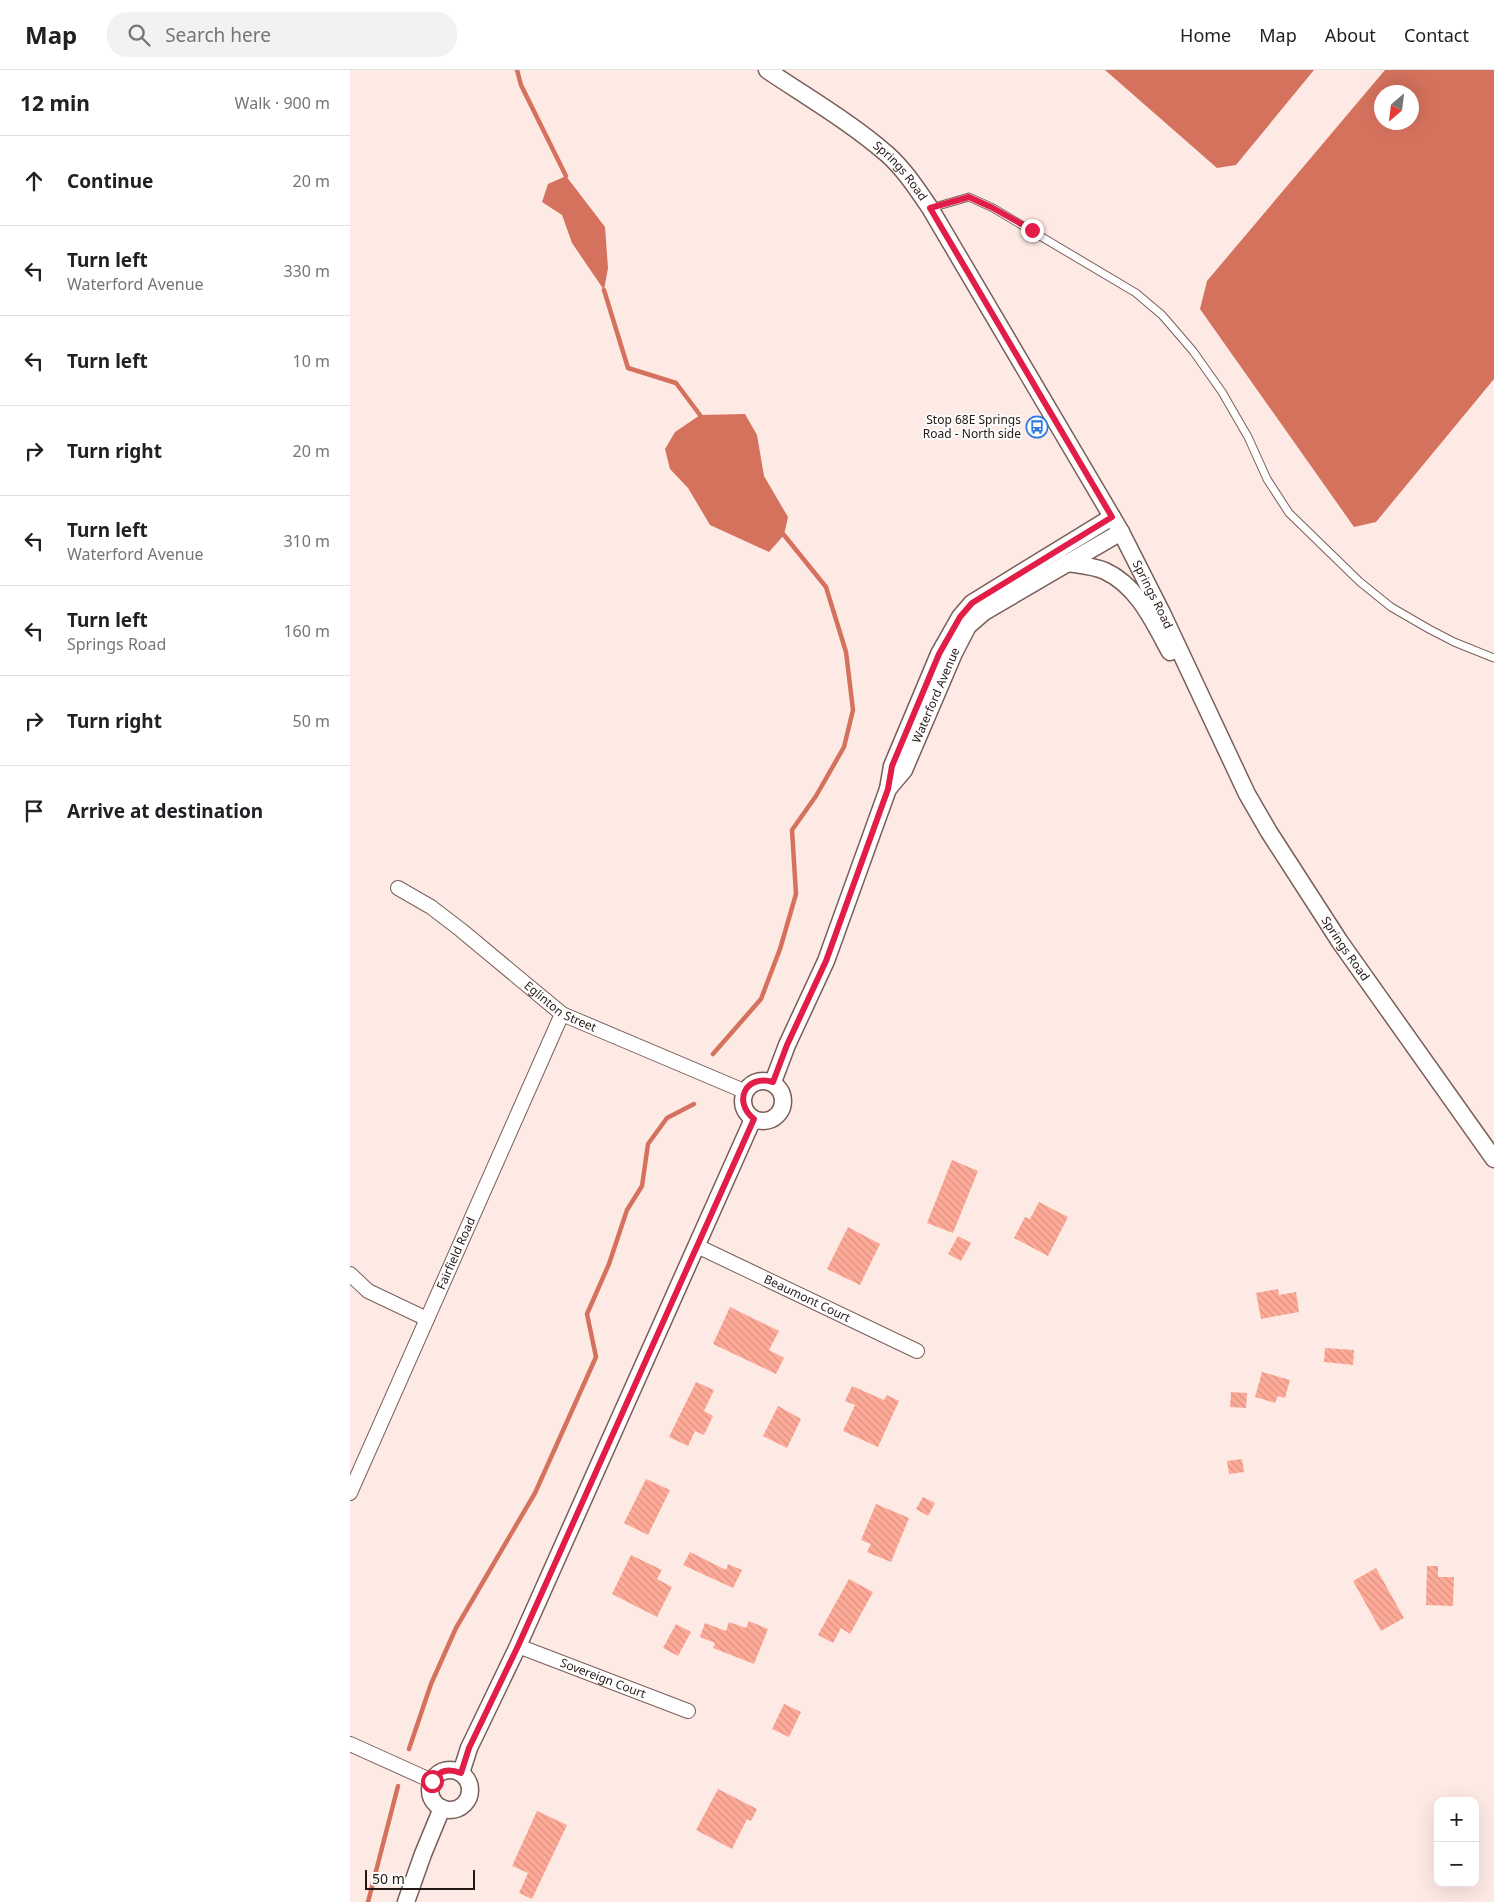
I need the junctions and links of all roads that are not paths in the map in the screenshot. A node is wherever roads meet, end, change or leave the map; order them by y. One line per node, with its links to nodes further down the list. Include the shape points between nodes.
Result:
1 (767, 70): 2 (street, Springs Road, via 887,154)
2 (930, 208): 3 (street, Springs Road); 6 (lane, via 969,197 1136,293 1162,315 1222,392 1289,513 1360,582 1391,607 1454,642)
3 (1112, 517): 4 (street, Springs Road); 7 (street, Waterford Avenue, via 972,603 960,617 939,654 892,766)
4 (1121, 532): 5 (street, Waterford Avenue); 8 (street, Springs Road, via 1242,786)
5 (1067, 563): 7 (street, Waterford Avenue, via 984,612 968,626 904,770); 8 (street, via 1104,571 1129,587 1141,602 1170,652 1247,812)
6 (1494, 658)
7 (888, 789): 11 (street, Waterford Avenue, via 826,961)
8 (1269, 832): 14 (street, Springs Road, via 1340,942)
9 (398, 888): 10 (street, Eglinton Street, via 461,930)
10 (562, 1014): 12 (street, Eglinton Street); 17 (street, Fairfield Road)
11 (773, 1082): 12 (street, via 757,1081); 13 (street, via 783,1095 782,1110 769,1120)
12 (744, 1092): 13 (street, via 744,1107)
13 (754, 1119): 15 (street)
14 (1494, 1159)
15 (697, 1246): 18 (street, Beaumont Court); 20 (street)
16 (350, 1274): 17 (street, via 368,1291)
17 (427, 1318): 19 (street, Fairfield Road)
18 (918, 1351)
19 (350, 1493)
20 (518, 1646): 21 (street, Sovereign Court); 23 (street, via 469,1748)
21 (688, 1711)
22 (350, 1744): 24 (street)
23 (461, 1773): 24 (street, via 444,1770); 25 (street, via 470,1785 468,1799 457,1809)
24 (432, 1781): 25 (street, via 431,1797)
25 (442, 1808): 26 (street)
26 (406, 1902)

